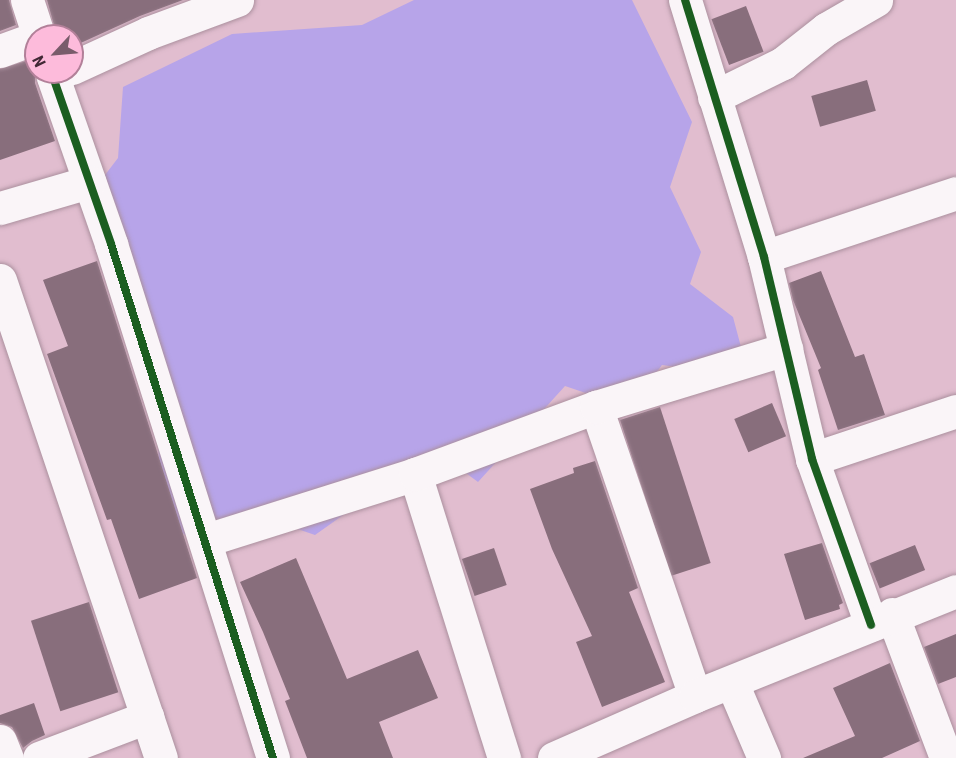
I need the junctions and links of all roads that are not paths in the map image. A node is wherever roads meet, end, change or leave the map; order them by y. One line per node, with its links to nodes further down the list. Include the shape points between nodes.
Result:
1 (27, 0): 5 (street)
2 (237, 0): 8 (street)
3 (685, 0): 10 (street)
4 (876, 0): 10 (street, via 826,29 783,63)
5 (34, 24)
6 (24, 42): 7 (street)
7 (0, 51)
8 (84, 61)
9 (63, 84): 11 (street)
10 (714, 97): 14 (street)
11 (89, 182): 13 (street); 21 (street)
12 (956, 193): 14 (street)
13 (0, 208)
14 (764, 257): 16 (street)
15 (0, 280): 26 (street)
16 (786, 349): 17 (street); 19 (street)
17 (596, 407): 20 (street); 25 (street)
18 (956, 411): 19 (street)
19 (812, 459): 23 (street)
20 (415, 474): 21 (street); 33 (street)
21 (206, 540): 32 (street)
22 (956, 591): 23 (street)
23 (881, 620): 24 (street); 35 (street)
24 (732, 683): 25 (street); 34 (street)
25 (695, 696): 28 (street)
26 (147, 717): 30 (street); 31 (street)
27 (0, 741): 29 (street)
28 (574, 754)
29 (7, 758)
30 (39, 758)
31 (161, 758)
32 (273, 758)
33 (504, 758)
34 (764, 758)
35 (946, 758)

